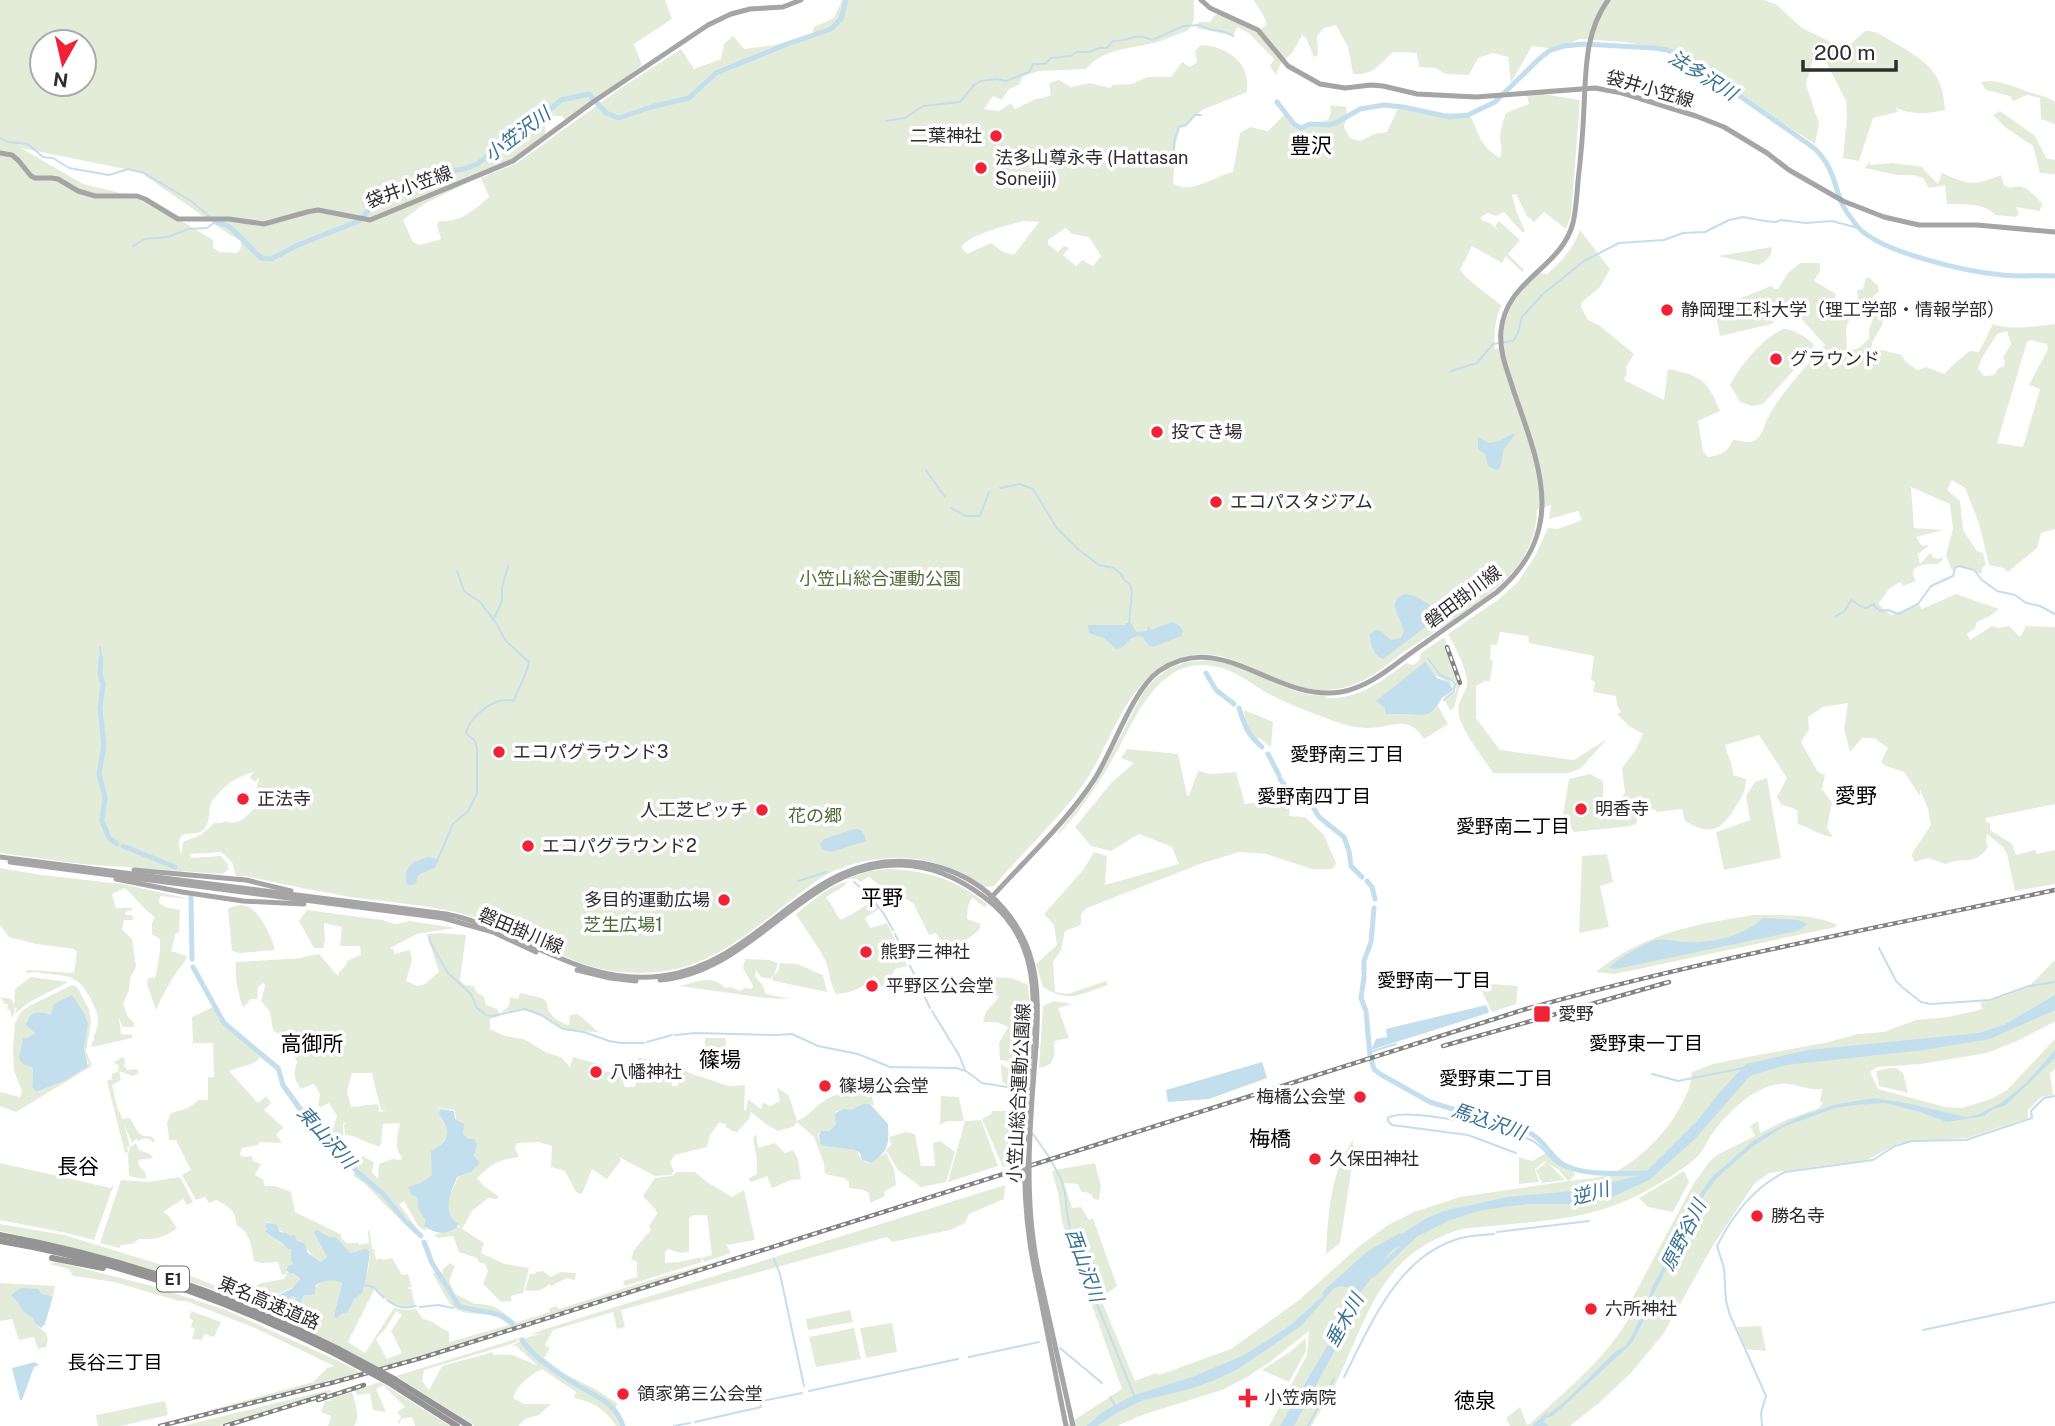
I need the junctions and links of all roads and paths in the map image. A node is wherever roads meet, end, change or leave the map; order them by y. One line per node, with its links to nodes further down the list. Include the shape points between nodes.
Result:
1 (801, 0): 5 (main road, 袋井小笠線, via 741,12 708,25 513,161 370,220 313,210 264,224 178,219 137,196 95,196 51,177 35,178 18,160)
2 (1201, 0): 4 (main road, 袋井小笠線, via 1258,30 1288,66 1326,86 1383,86 1417,94 1476,97)
3 (1608, 0): 4 (main road, 磐田掛川線, via 1594,24)
4 (1585, 89): 6 (main road, 袋井小笠線, via 1641,98 1712,121 1843,201 1884,217 1919,225); 8 (main road, 磐田掛川線, via 1570,231 1559,250 1517,291 1502,324 1501,353 1539,466 1542,488 1538,531 1520,569 1497,592 1352,690 1319,694 1297,690 1212,658 1182,660 1160,671 1139,695 1094,780)
5 (0, 153)
6 (2055, 232)
7 (0, 859): 9 (main road, 磐田掛川線); 9 (main road, 磐田掛川線, via 246,880)
8 (991, 899): 9 (main road, 磐田掛川線, via 954,877 926,868 864,869 824,887 710,966 684,976 643,981 585,972 454,920); 10 (main road, 小笠山総合運動公園線, via 1024,949 1036,991)
9 (352, 904)
10 (1034, 1047): 17 (main road, 小笠山総合運動公園線, bridge, via 1028,1184 1032,1234); 17 (main road, 小笠山総合運動公園線, bridge, via 1025,1134 1028,1236)
11 (0, 1235): 15 (highway, 東名高速道路 / E1, via 73,1250 175,1280 272,1318)
12 (0, 1241): 14 (highway, 東名高速道路 / E1)
13 (52, 1258): 14 (highway)
14 (163, 1282): 15 (highway, 東名高速道路 / E1)
15 (336, 1351): 16 (highway, 東名高速道路 / E1, bridge)
16 (391, 1381): 18 (highway, 東名高速道路 / E1); 19 (highway, 東名高速道路 / E1)
17 (1070, 1425)
18 (457, 1426)
19 (469, 1426)

